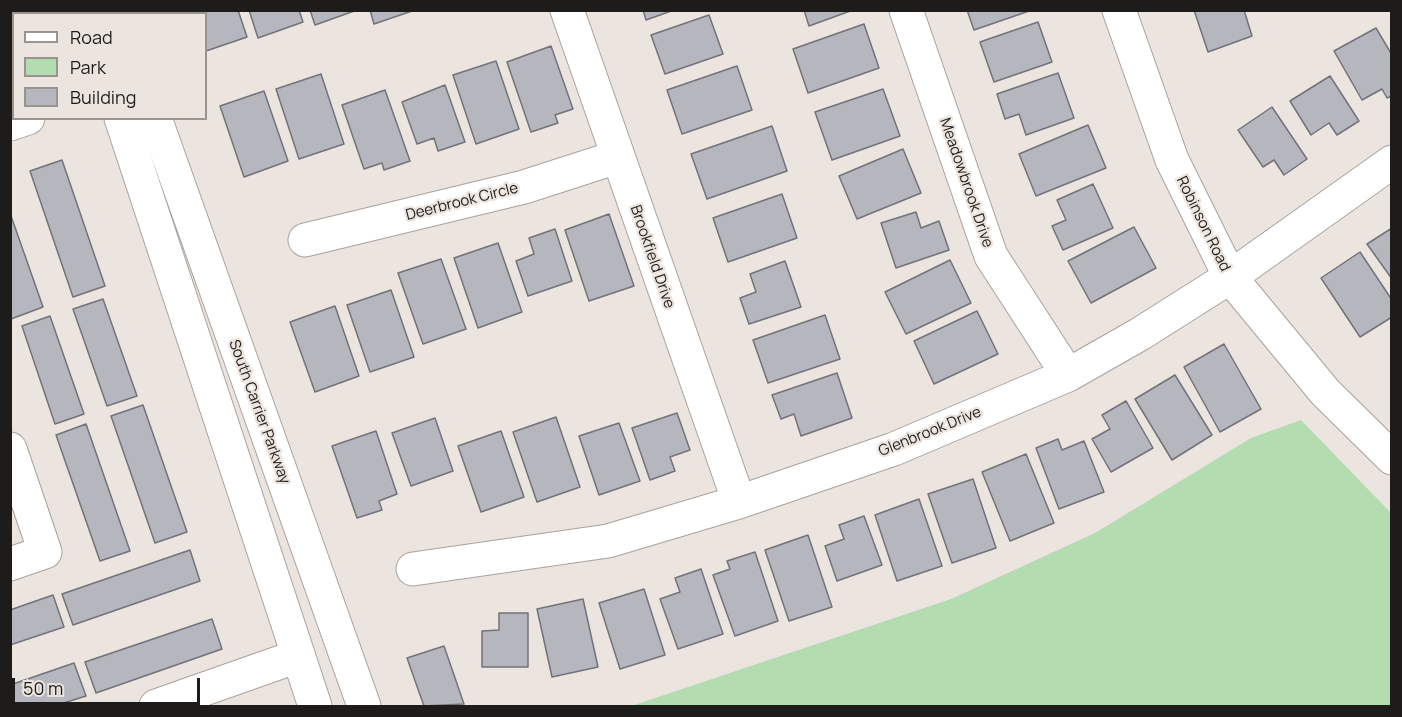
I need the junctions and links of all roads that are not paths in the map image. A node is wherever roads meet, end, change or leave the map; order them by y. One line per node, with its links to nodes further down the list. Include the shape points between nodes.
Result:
1 (567, 10): 6 (street, Brookfield Drive)
2 (906, 10): 10 (street, Meadowbrook Drive, via 991,256)
3 (1119, 10): 9 (street, Robinson Road, via 1172,160)
4 (122, 120): 16 (street)
5 (156, 120): 19 (street, South Carrier Parkway)
6 (617, 157): 8 (street, Deerbrook Circle, via 524,187); 13 (street, Brookfield Drive)
7 (1392, 162): 9 (street, Glenbrook Drive)
8 (306, 240)
9 (1230, 277): 10 (street, Glenbrook Drive); 12 (street, Robinson Road, via 1325,392)
10 (1068, 375): 13 (street, Glenbrook Drive, via 894,449)
11 (10, 449): 14 (street, via 45,552)
12 (1392, 458)
13 (739, 502): 15 (street, Glenbrook Drive, via 608,541)
14 (10, 564)
15 (413, 568)
16 (298, 656): 17 (street); 18 (street)
17 (156, 706)
18 (315, 706)
19 (364, 706)

